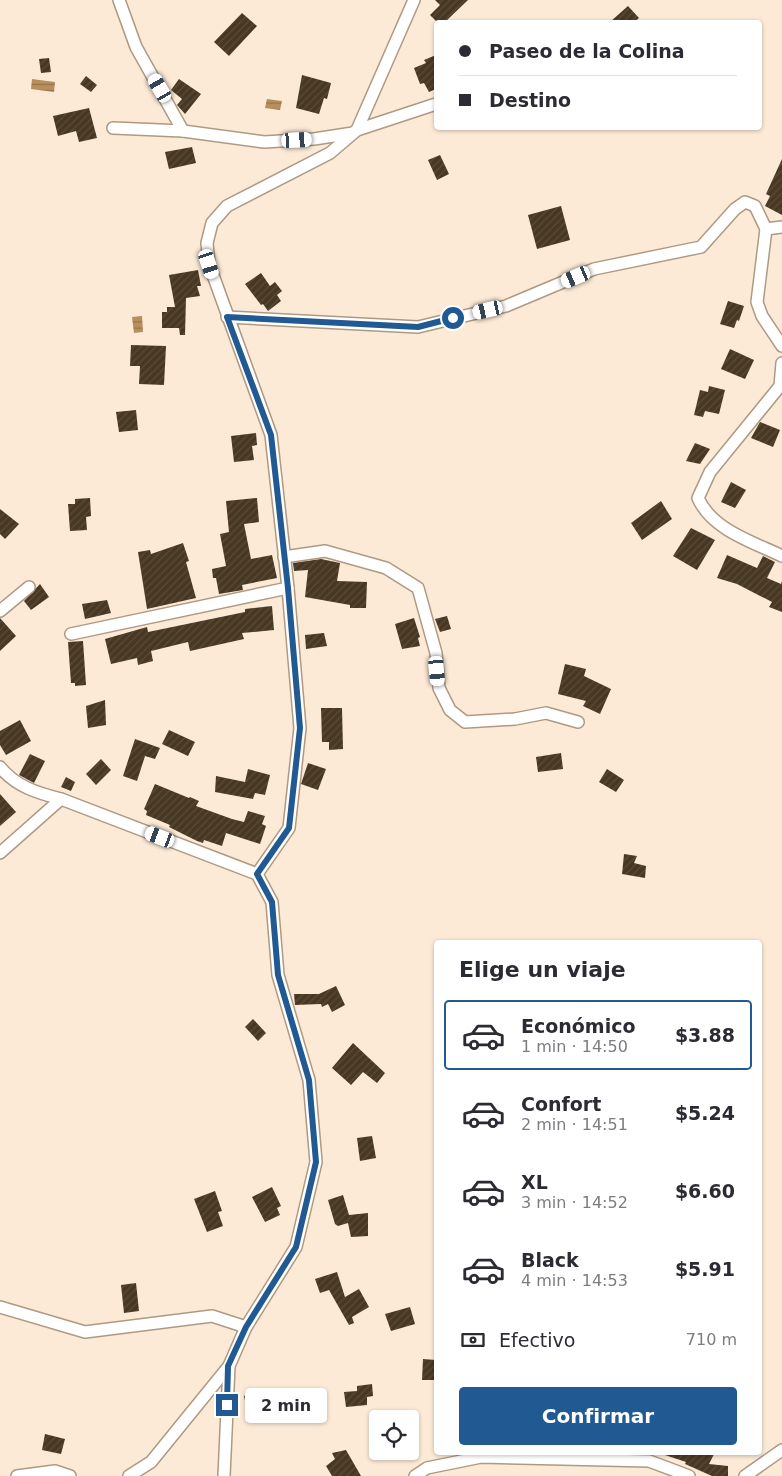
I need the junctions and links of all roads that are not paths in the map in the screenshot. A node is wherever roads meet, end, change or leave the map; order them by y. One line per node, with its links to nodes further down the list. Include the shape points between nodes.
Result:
1 (119, 0): 5 (street, via 136,47)
2 (414, 0): 6 (street)
3 (434, 105): 6 (street)
4 (113, 128): 5 (street)
5 (183, 131): 6 (street, via 264,142)
6 (356, 132): 9 (street, via 330,153 226,206 212,223 207,242 209,264)
7 (782, 227): 8 (street)
8 (766, 230): 9 (street, via 755,206 745,202 734,209 701,247 594,270 506,306 418,327); 10 (street, via 757,302 762,316)
9 (227, 317): 14 (street, via 271,435)
10 (782, 346)
11 (782, 363): 12 (street)
12 (781, 386): 13 (street, via 710,472 698,498 701,507 713,520)
13 (782, 556)
14 (284, 558): 16 (street); 19 (street, via 325,551 386,568 418,588 436,654 439,688 450,710 465,722 546,714)
15 (29, 587): 17 (street)
16 (288, 588): 18 (street); 23 (street, via 300,728 289,828)
17 (0, 611)
18 (71, 634)
19 (578, 722)
20 (0, 767): 21 (street, via 30,791)
21 (61, 799): 22 (street); 23 (street)
22 (0, 853)
23 (257, 874): 25 (street, via 272,902 278,975 309,1080 316,1162 296,1247)
24 (0, 1307): 25 (street, via 85,1332 212,1316)
25 (246, 1327): 26 (street)
26 (228, 1366): 30 (street, via 151,1462); 31 (street)
27 (782, 1450): 34 (street)
28 (17, 1476): 29 (street, via 55,1471)
29 (70, 1476)
30 (129, 1476)
31 (224, 1476)
32 (415, 1476): 33 (street, via 427,1468 481,1457 649,1461)
33 (689, 1476)
34 (745, 1476)

